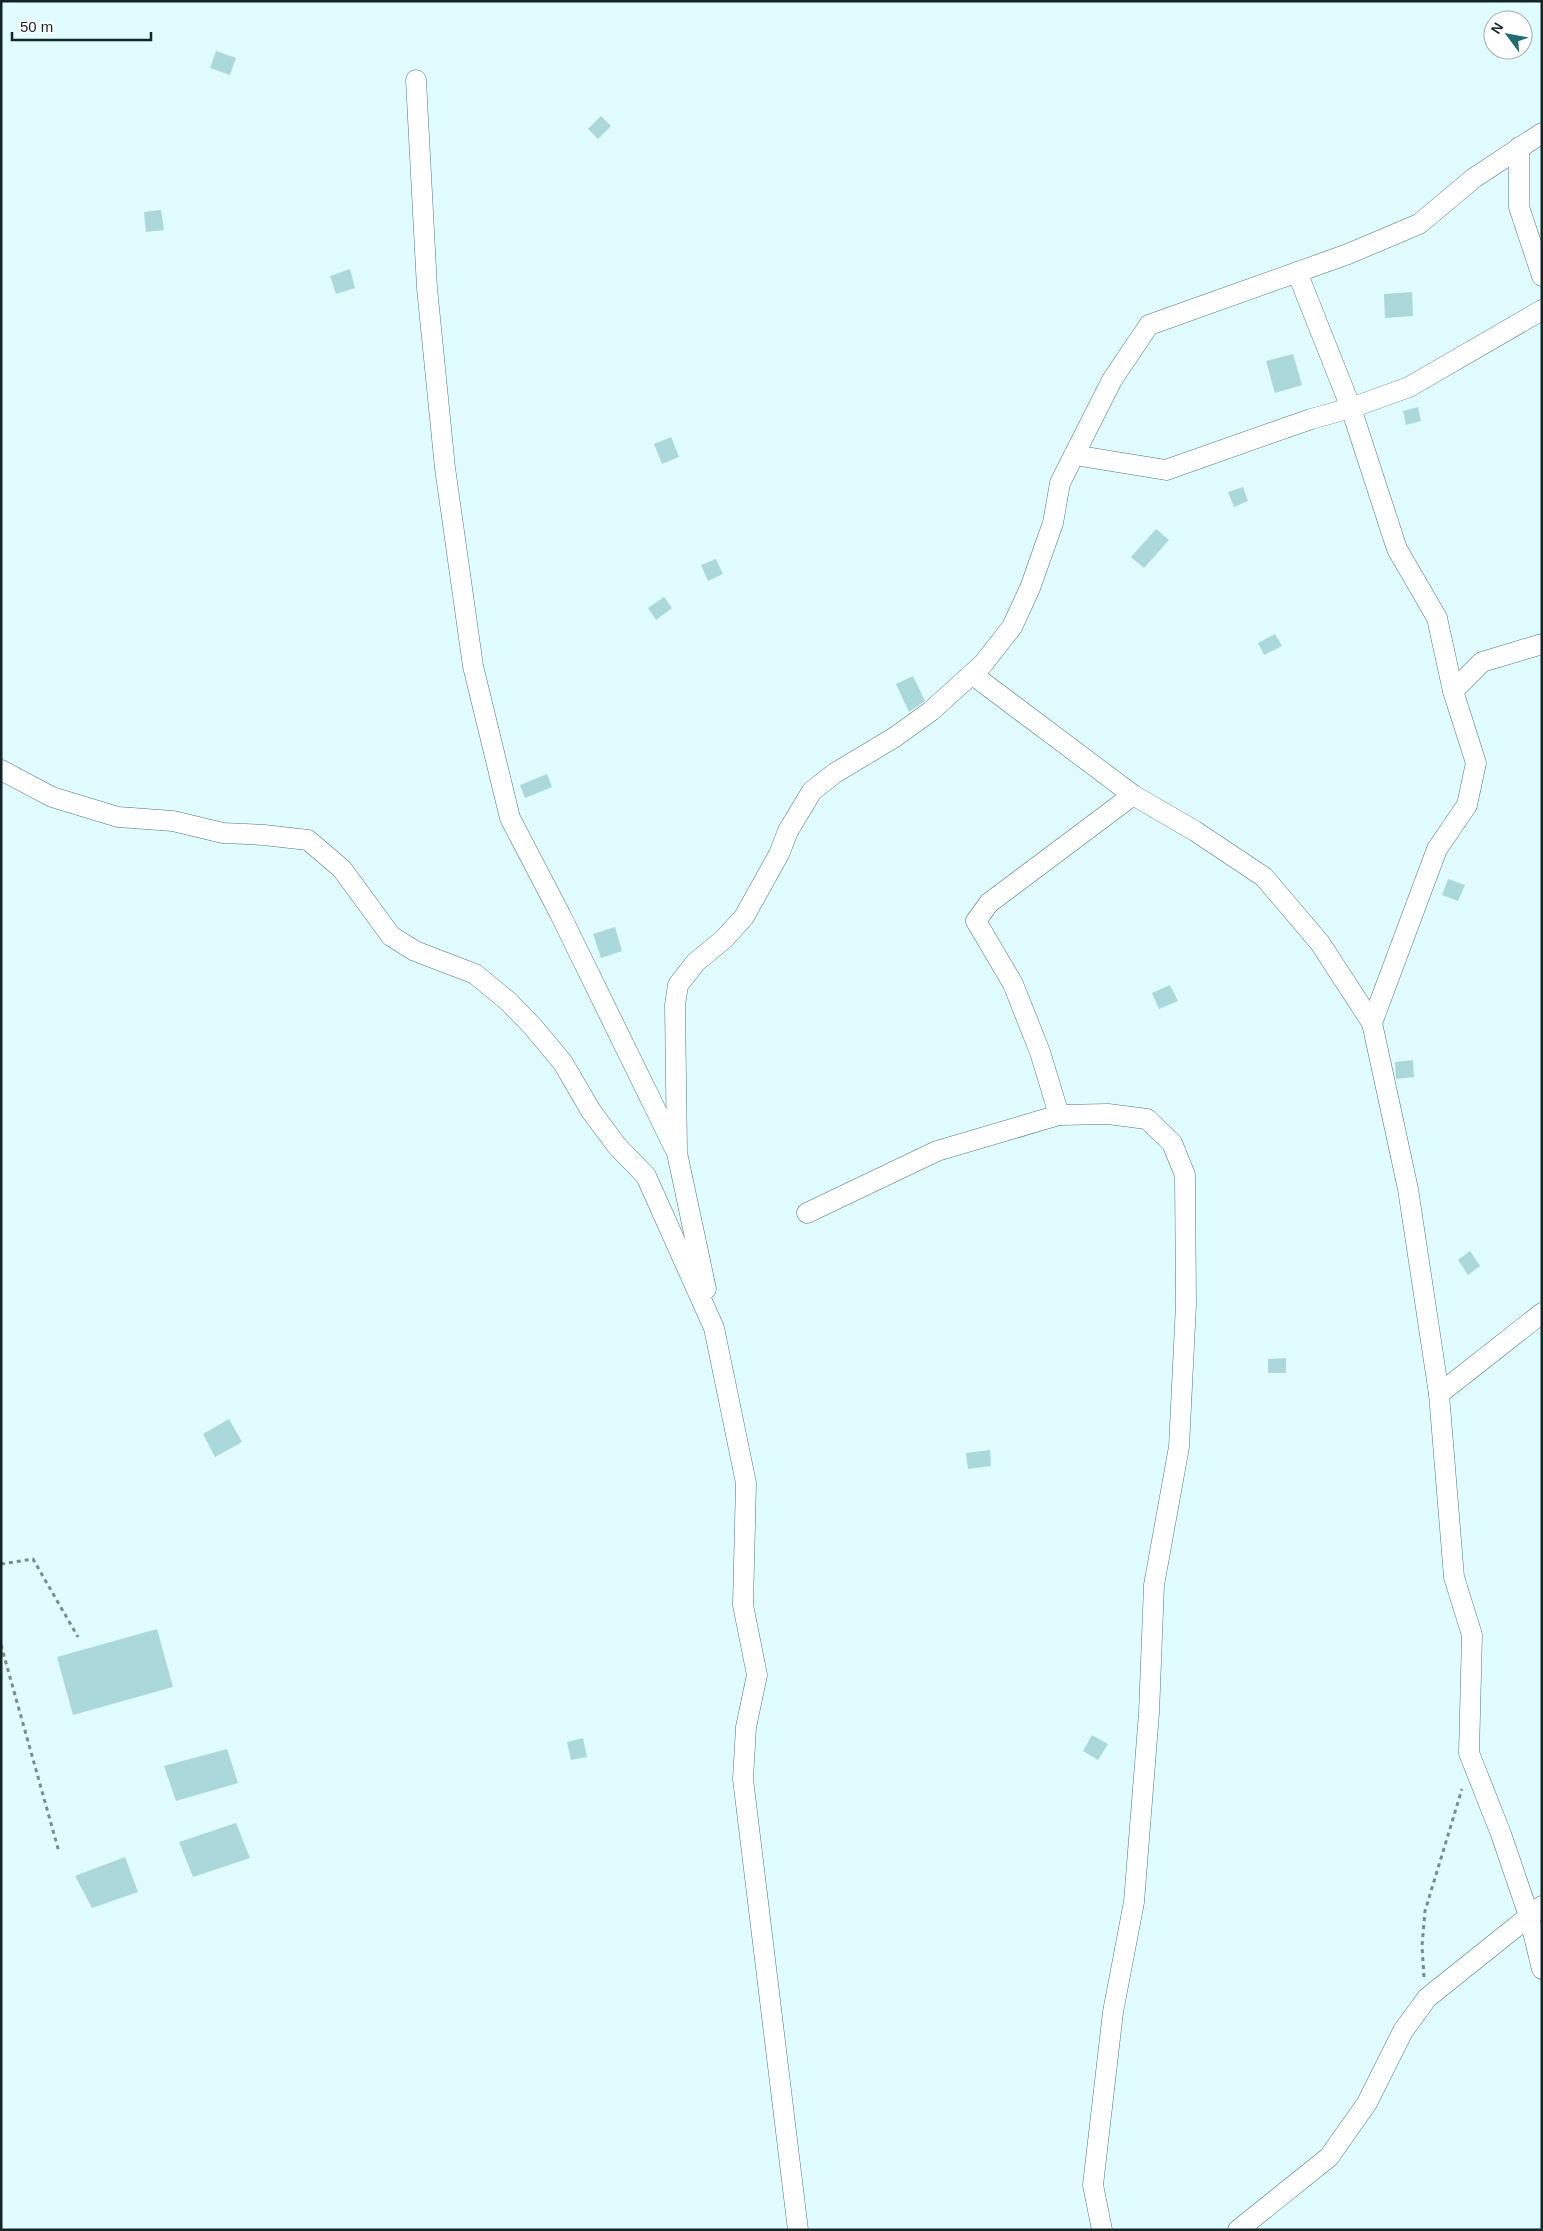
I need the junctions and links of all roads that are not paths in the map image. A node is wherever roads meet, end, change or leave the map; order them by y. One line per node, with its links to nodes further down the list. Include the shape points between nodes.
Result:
1 (416, 80): 16 (street, via 427,288 445,468 473,666 510,818)
2 (1542, 133): 3 (street)
3 (1519, 147): 4 (street, via 1474,178 1420,224); 5 (street, via 1519,207)
4 (1297, 272): 7 (street); 8 (street, via 1149,325 1112,380)
5 (1542, 276)
6 (1542, 310): 7 (street, via 1409,387)
7 (1351, 408): 8 (street, via 1166,470); 11 (street, via 1397,549 1436,618)
8 (1074, 455): 10 (street, via 1060,483 1053,523 1027,596 1012,627)
9 (1542, 644): 11 (street, via 1482,662)
10 (973, 675): 13 (street); 16 (street, via 902,732 812,791 744,917 696,962 678,985 675,1005)
11 (1453, 691): 14 (street, via 1476,763 1466,805 1437,849)
12 (1, 770): 19 (street, via 52,797 118,817 173,821 223,833 308,840 342,869 391,936 414,951 475,974 540,1035 563,1063 616,1146 646,1176)
13 (1132, 794): 14 (street, via 1264,878 1320,943); 15 (street, via 989,903 976,921 1013,984 1040,1052)
14 (1372, 1023): 20 (street, via 1408,1189)
15 (1058, 1115): 17 (street, via 938,1151); 24 (street, via 1108,1114 1147,1120 1172,1143 1185,1175 1186,1304 1179,1447 1154,1585 1149,1713 1134,1902 1113,2012 1093,2184)
16 (677, 1153): 19 (street)
17 (807, 1213)
18 (1542, 1313): 20 (street)
19 (714, 1328): 23 (street, via 746,1483 743,1604 757,1674 746,1726 743,1779)
20 (1440, 1394): 21 (street, via 1454,1578 1472,1635 1470,1757)
21 (1535, 1911): 22 (street); 25 (street, via 1427,1998 1403,2031 1367,2103 1329,2157)
22 (1542, 1969)
23 (798, 2230)
24 (1102, 2230)
25 (1238, 2230)

